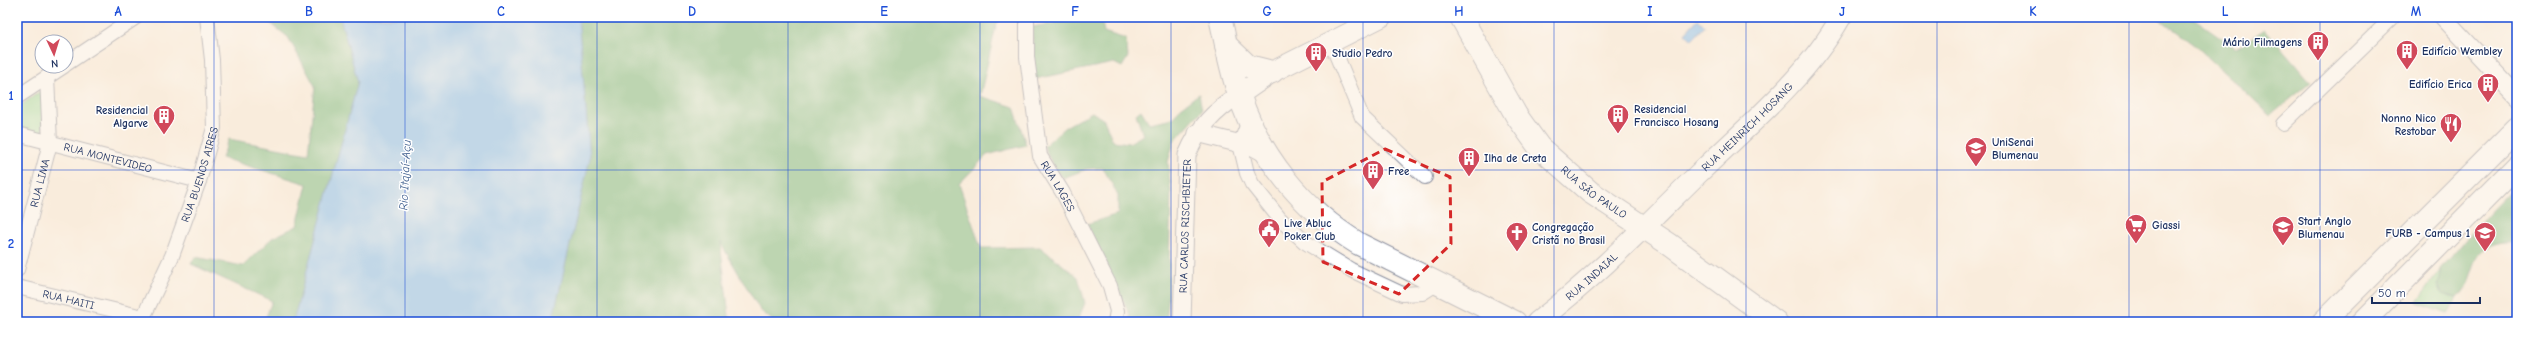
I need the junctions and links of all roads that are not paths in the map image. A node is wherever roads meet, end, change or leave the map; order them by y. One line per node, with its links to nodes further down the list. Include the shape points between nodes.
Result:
1 (136, 17): 12 (street)
2 (207, 17): 29 (street, RUA BUENOS AIRES, via 212,60 214,128)
3 (1027, 17): 35 (street, RUA LAGES, via 1027,57 1040,156 1063,193 1110,286 1118,311)
4 (1220, 17): 11 (main road)
5 (1381, 17): 10 (main road, RUA CARLOS RISCHBIETER)
6 (1461, 17): 30 (main road, RUA SÃO PAULO, via 1516,115 1539,147 1590,192)
7 (1841, 17): 30 (main road, RUA HEINRICH HOSANG, via 1826,44 1803,70)
8 (2393, 17): 20 (street)
9 (2443, 17): 17 (street)
10 (1331, 42): 13 (main road, RUA CARLOS RISCHBIETER); 28 (street, via 1362,117)
11 (1226, 45): 13 (main road, via 1248,66); 16 (main road)
12 (74, 59)
13 (1272, 72): 16 (main road, RUA CARLOS RISCHBIETER)
14 (52, 74): 15 (street)
15 (47, 77): 18 (street); 24 (street, RUA LIMA)
16 (1239, 95): 19 (main road); 22 (street, RUA CARLOS RISCHBIETER, via 1219,108)
17 (2517, 96)
18 (17, 97)
19 (1249, 121): 25 (street); 26 (main road)
20 (2283, 124)
21 (2517, 128): 40 (main road)
22 (1197, 133): 25 (street); 36 (street, RUA CARLOS RISCHBIETER, via 1187,156)
23 (17, 134): 24 (street, RUA MONTEVIDEO)
24 (50, 143): 29 (street, RUA MONTEVIDEO); 31 (street, RUA LIMA)
25 (1240, 144): 26 (street); 32 (street, via 1252,184 1280,219 1305,242 1351,270 1402,294 1422,293)
26 (1266, 154): 32 (main road, via 1296,193 1337,230)
27 (2517, 166): 41 (main road)
28 (1425, 177)
29 (199, 181): 34 (street, RUA BUENOS AIRES, via 172,256)
30 (1643, 227): 38 (main road, RUA INDAIAL); 39 (main road, RUA SÃO PAULO)
31 (17, 270)
32 (1436, 284): 37 (main road)
33 (17, 287): 34 (street, RUA HAITI)
34 (142, 319)
35 (1115, 322)
36 (1182, 322)
37 (1515, 322)
38 (1537, 322)
39 (1776, 322)
40 (2322, 322)
41 (2363, 322)

